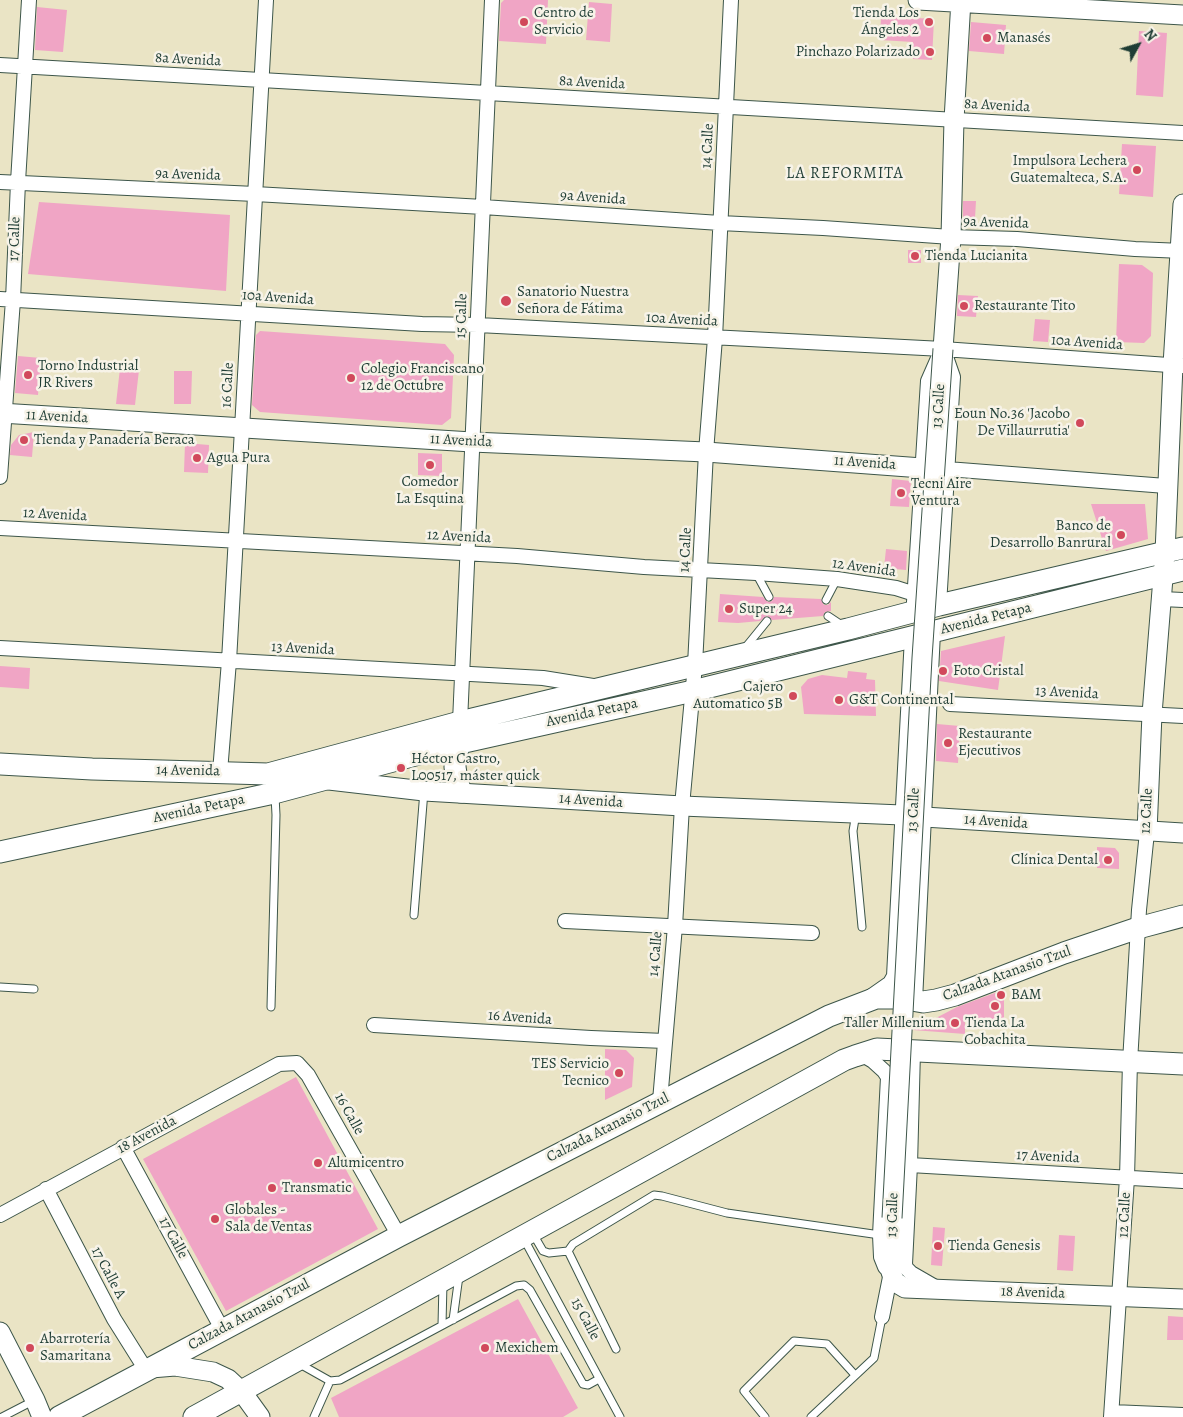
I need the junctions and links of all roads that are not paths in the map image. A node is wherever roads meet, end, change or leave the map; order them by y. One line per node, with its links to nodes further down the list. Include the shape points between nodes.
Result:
1 (29, 0): 9 (street, 17 Calle)
2 (266, 0): 10 (street, 16 Calle)
3 (492, 0): 11 (street, 15 Calle)
4 (731, 0): 12 (street, 14 Calle)
5 (918, 0): 6 (main road)
6 (961, 1): 7 (main road); 13 (main road, 13 Calle)
7 (1183, 15)
8 (0, 66): 9 (street, 8a Avenida)
9 (25, 67): 10 (street, 8a Avenida); 16 (street, 17 Calle)
10 (261, 80): 11 (street, 8a Avenida); 17 (street, 16 Calle)
11 (488, 93): 12 (street, 8a Avenida); 19 (street, 15 Calle)
12 (726, 107): 13 (street, 8a Avenida); 20 (street, 14 Calle)
13 (954, 120): 14 (street, 8a Avenida); 21 (main road, 13 Calle)
14 (1183, 134)
15 (0, 182): 16 (street, 9a Avenida)
16 (18, 182): 17 (street, 9a Avenida); 23 (street, 17 Calle)
17 (255, 194): 19 (street, 9a Avenida); 24 (street, 16 Calle)
18 (1183, 204): 22 (main road, 12 Calle)
19 (483, 207): 20 (street, 9a Avenida); 25 (street, 15 Calle)
20 (720, 223): 21 (street, 9a Avenida); 26 (street, 14 Calle)
21 (950, 237): 22 (street, 9a Avenida); 27 (main road, 13 Calle)
22 (1181, 251): 28 (main road, 12 Calle)
23 (6, 299): 24 (street, 10a Avenida); 29 (street, 17 Calle)
24 (248, 313): 25 (street, 10a Avenida); 30 (street, 16 Calle)
25 (478, 325): 26 (street, 10a Avenida); 31 (street, 15 Calle)
26 (715, 338): 27 (street, 10a Avenida); 32 (street, 14 Calle)
27 (943, 349): 28 (street, 10a Avenida); 33 (street, 13 Calle, via 928,380); 34 (street, 13 Calle, via 953,377); 110 (main road, 13 Calle, bridge, via 922,658)
28 (1178, 365): 36 (main road, 12 Calle)
29 (2, 414): 30 (main road, 11 Avenida); 35 (street, 17 Calle)
30 (242, 428): 31 (main road, 11 Avenida); 38 (street, 16 Calle)
31 (472, 442): 32 (main road, 11 Avenida); 40 (street, 15 Calle)
32 (706, 452): 33 (main road, 11 Avenida); 41 (street, 14 Calle)
33 (922, 468): 49 (street, 13 Calle)
34 (947, 469): 36 (street); 50 (street, 13 Calle)
35 (0, 477)
36 (1166, 486): 39 (main road, 12 Calle)
37 (0, 528): 38 (street, 12 Avenida)
38 (236, 541): 40 (street, 12 Avenida); 58 (street, 16 Calle)
39 (1174, 550): 42 (main road, 12 Calle); 50 (main road, Avenida Petapa)
40 (467, 553): 41 (street, 12 Avenida); 60 (street, 15 Calle)
41 (701, 569): 43 (street, 12 Avenida); 59 (street, 14 Calle)
42 (1173, 572): 46 (main road, 12 Calle); 54 (main road, Avenida Petapa)
43 (756, 573): 44 (street, 12 Avenida); 45 (lane)
44 (837, 580): 47 (lane); 49 (street, 12 Avenida, via 896,588)
45 (770, 597)
46 (1162, 599): 48 (street); 64 (main road, 12 Calle)
47 (826, 600)
48 (1183, 600)
49 (914, 603): 50 (main road, Avenida Petapa); 53 (main road, Avenida Petapa)
50 (939, 605)
51 (828, 616): 53 (lane)
52 (767, 621): 57 (lane)
53 (848, 629): 57 (main road, Avenida Petapa)
54 (933, 632): 55 (main road, Avenida Petapa); 76 (street, 13 Calle)
55 (912, 637): 62 (main road, Avenida Petapa); 75 (street, 13 Calle)
56 (0, 648): 58 (street, 13 Avenida)
57 (739, 655): 59 (main road, Avenida Petapa)
58 (229, 661): 60 (street, 13 Avenida); 68 (street, 16 Calle)
59 (695, 665): 61 (main road, Avenida Petapa); 62 (street, 14 Calle)
60 (462, 674): 61 (street, 13 Avenida, via 543,678); 66 (street, 15 Calle)
61 (604, 688): 66 (main road, Avenida Petapa)
62 (693, 691): 66 (main road, Avenida Petapa); 73 (street, 14 Calle)
63 (950, 704): 64 (street, 13 Avenida)
64 (1152, 714): 65 (street, 13 Avenida); 77 (main road, 12 Calle)
65 (1183, 716)
66 (460, 732): 69 (main road, Avenida Petapa); 70 (main road, Avenida Petapa); 72 (main road, via 455,767)
67 (0, 764): 68 (main road, 14 Avenida)
68 (220, 772): 70 (main road, 14 Avenida)
69 (326, 780): 70 (main road, Avenida Petapa); 71 (main road, 14 Avenida)
70 (272, 784): 79 (main road, Avenida Petapa); 91 (lane, via 276,814)
71 (424, 791): 72 (main road, 14 Avenida); 80 (lane)
72 (461, 792): 73 (main road, 14 Avenida)
73 (682, 806): 74 (main road, 14 Avenida); 83 (street, 14 Calle)
74 (856, 813): 75 (main road, 14 Avenida); 84 (lane, via 853,831)
75 (902, 814): 76 (main road, 14 Avenida); 90 (street, 13 Calle, via 894,976 890,983)
76 (924, 817): 77 (main road, 14 Avenida); 89 (street, 13 Calle)
77 (1147, 832): 78 (main road, 14 Avenida); 85 (street, 12 Calle)
78 (1183, 833)
79 (0, 852)
80 (414, 915)
81 (1183, 916): 85 (main road, Calzada Atanasio Tzul)
82 (565, 921): 83 (street)
83 (675, 926): 86 (street); 93 (street, 14 Calle)
84 (862, 927)
85 (1138, 928): 89 (main road, Calzada Atanasio Tzul, via 955,995); 96 (street, 12 Calle)
86 (812, 933)
87 (0, 987): 88 (lane)
88 (34, 989)
89 (915, 1001): 90 (main road, Calzada Atanasio Tzul, via 883,997)
90 (858, 1005): 99 (main road, Calzada Atanasio Tzul, via 829,1016)
91 (270, 1007)
92 (374, 1025): 93 (street, 16 Avenida)
93 (665, 1041): 99 (street, 14 Calle)
94 (913, 1051): 95 (main road, via 877,1050); 96 (main road); 101 (street, 13 Calle)
95 (860, 1054): 106 (main road); 107 (street, 13 Calle, via 873,1061 888,1078)
96 (1130, 1062): 98 (main road); 102 (street, 12 Calle)
97 (297, 1063): 100 (street, 18 Avenida, via 279,1064); 108 (street, 16 Calle, via 308,1075)
98 (1183, 1064)
99 (660, 1101): 108 (main road, Calzada Atanasio Tzul)
100 (123, 1147): 104 (street, 18 Avenida); 118 (street, 17 Calle)
101 (910, 1165): 102 (street, 17 Avenida); 112 (street, 13 Calle, via 906,1268)
102 (1127, 1178): 103 (street, 17 Avenida); 113 (street, 12 Calle)
103 (1183, 1181)
104 (46, 1189): 105 (street, 18 Avenida); 122 (street, 17 Calle A, via 114,1319)
105 (0, 1215)
106 (527, 1234): 109 (lane, via 543,1251); 111 (main road); 124 (lane, 15 Calle)
107 (880, 1235): 109 (lane, via 728,1212 654,1195 573,1244); 110 (street, 13 Calle, via 881,1258)
108 (399, 1236): 118 (main road, Calzada Atanasio Tzul)
109 (568, 1252): 120 (lane)
110 (891, 1272): 112 (main road, 18 Avenida, via 895,1282 905,1288); 115 (street, 13 Calle)
111 (451, 1276): 116 (lane); 117 (lane); 121 (main road)
112 (938, 1289): 113 (main road, 18 Avenida)
113 (1120, 1296): 114 (main road, 18 Avenida); 128 (street, 12 Calle)
114 (1183, 1299)
115 (882, 1318): 123 (lane, via 874,1358)
116 (453, 1320): 117 (lane); 124 (lane, via 516,1286 524,1285 530,1290 583,1384)
117 (442, 1325): 125 (lane, via 340,1380)
118 (222, 1329): 122 (main road, Calzada Atanasio Tzul)
119 (0, 1332): 127 (main road)
120 (616, 1349)
121 (296, 1362): 125 (lane); 126 (main road)
122 (147, 1370): 126 (main road, via 174,1366 213,1372 228,1379); 131 (main road, Calzada Atanasio Tzul)
123 (855, 1375): 136 (lane, via 827,1344 794,1341 744,1391); 137 (lane)
124 (600, 1379): 135 (lane, 15 Calle)
125 (330, 1381): 134 (lane)
126 (242, 1392): 132 (main road); 133 (main road)
127 (39, 1408): 130 (lane)
128 (1111, 1415): 129 (street)
129 (1183, 1415)
130 (2, 1417)
131 (59, 1417)
132 (194, 1417)
133 (260, 1417)
134 (314, 1417)
135 (620, 1417)
136 (765, 1417)
137 (811, 1417)

